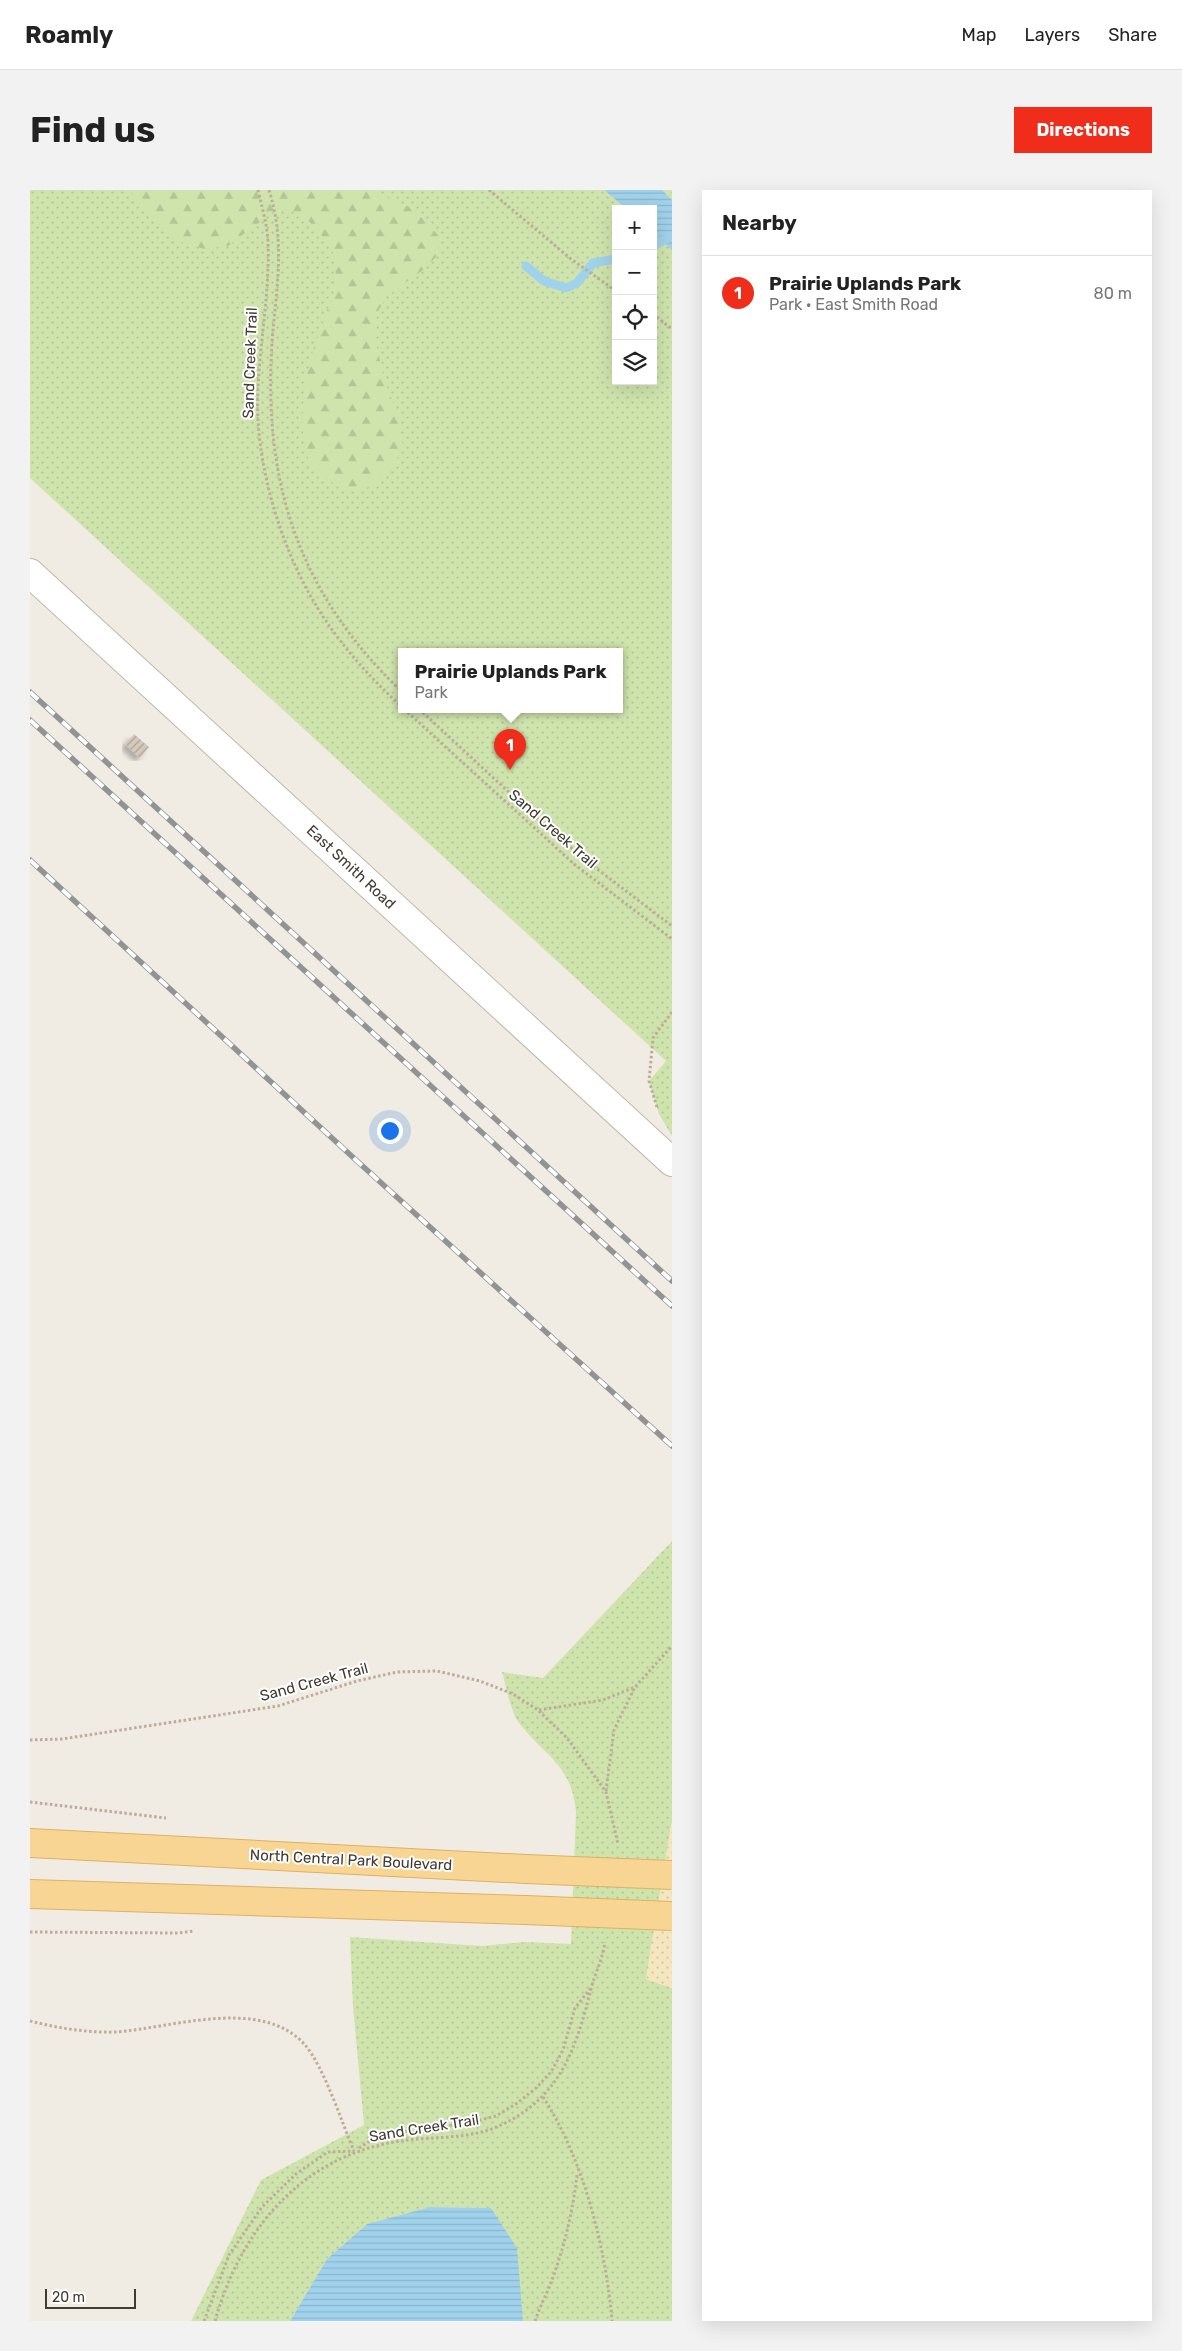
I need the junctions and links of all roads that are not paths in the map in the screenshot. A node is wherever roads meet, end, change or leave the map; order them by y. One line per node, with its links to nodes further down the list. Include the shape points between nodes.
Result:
1 (30, 573): 2 (street, East Smith Road)
2 (672, 1162)
3 (30, 1843): 4 (main road, North Central Park Boulevard, bridge)
4 (672, 1875)
5 (30, 1894): 6 (main road, bridge)
6 (672, 1916)

